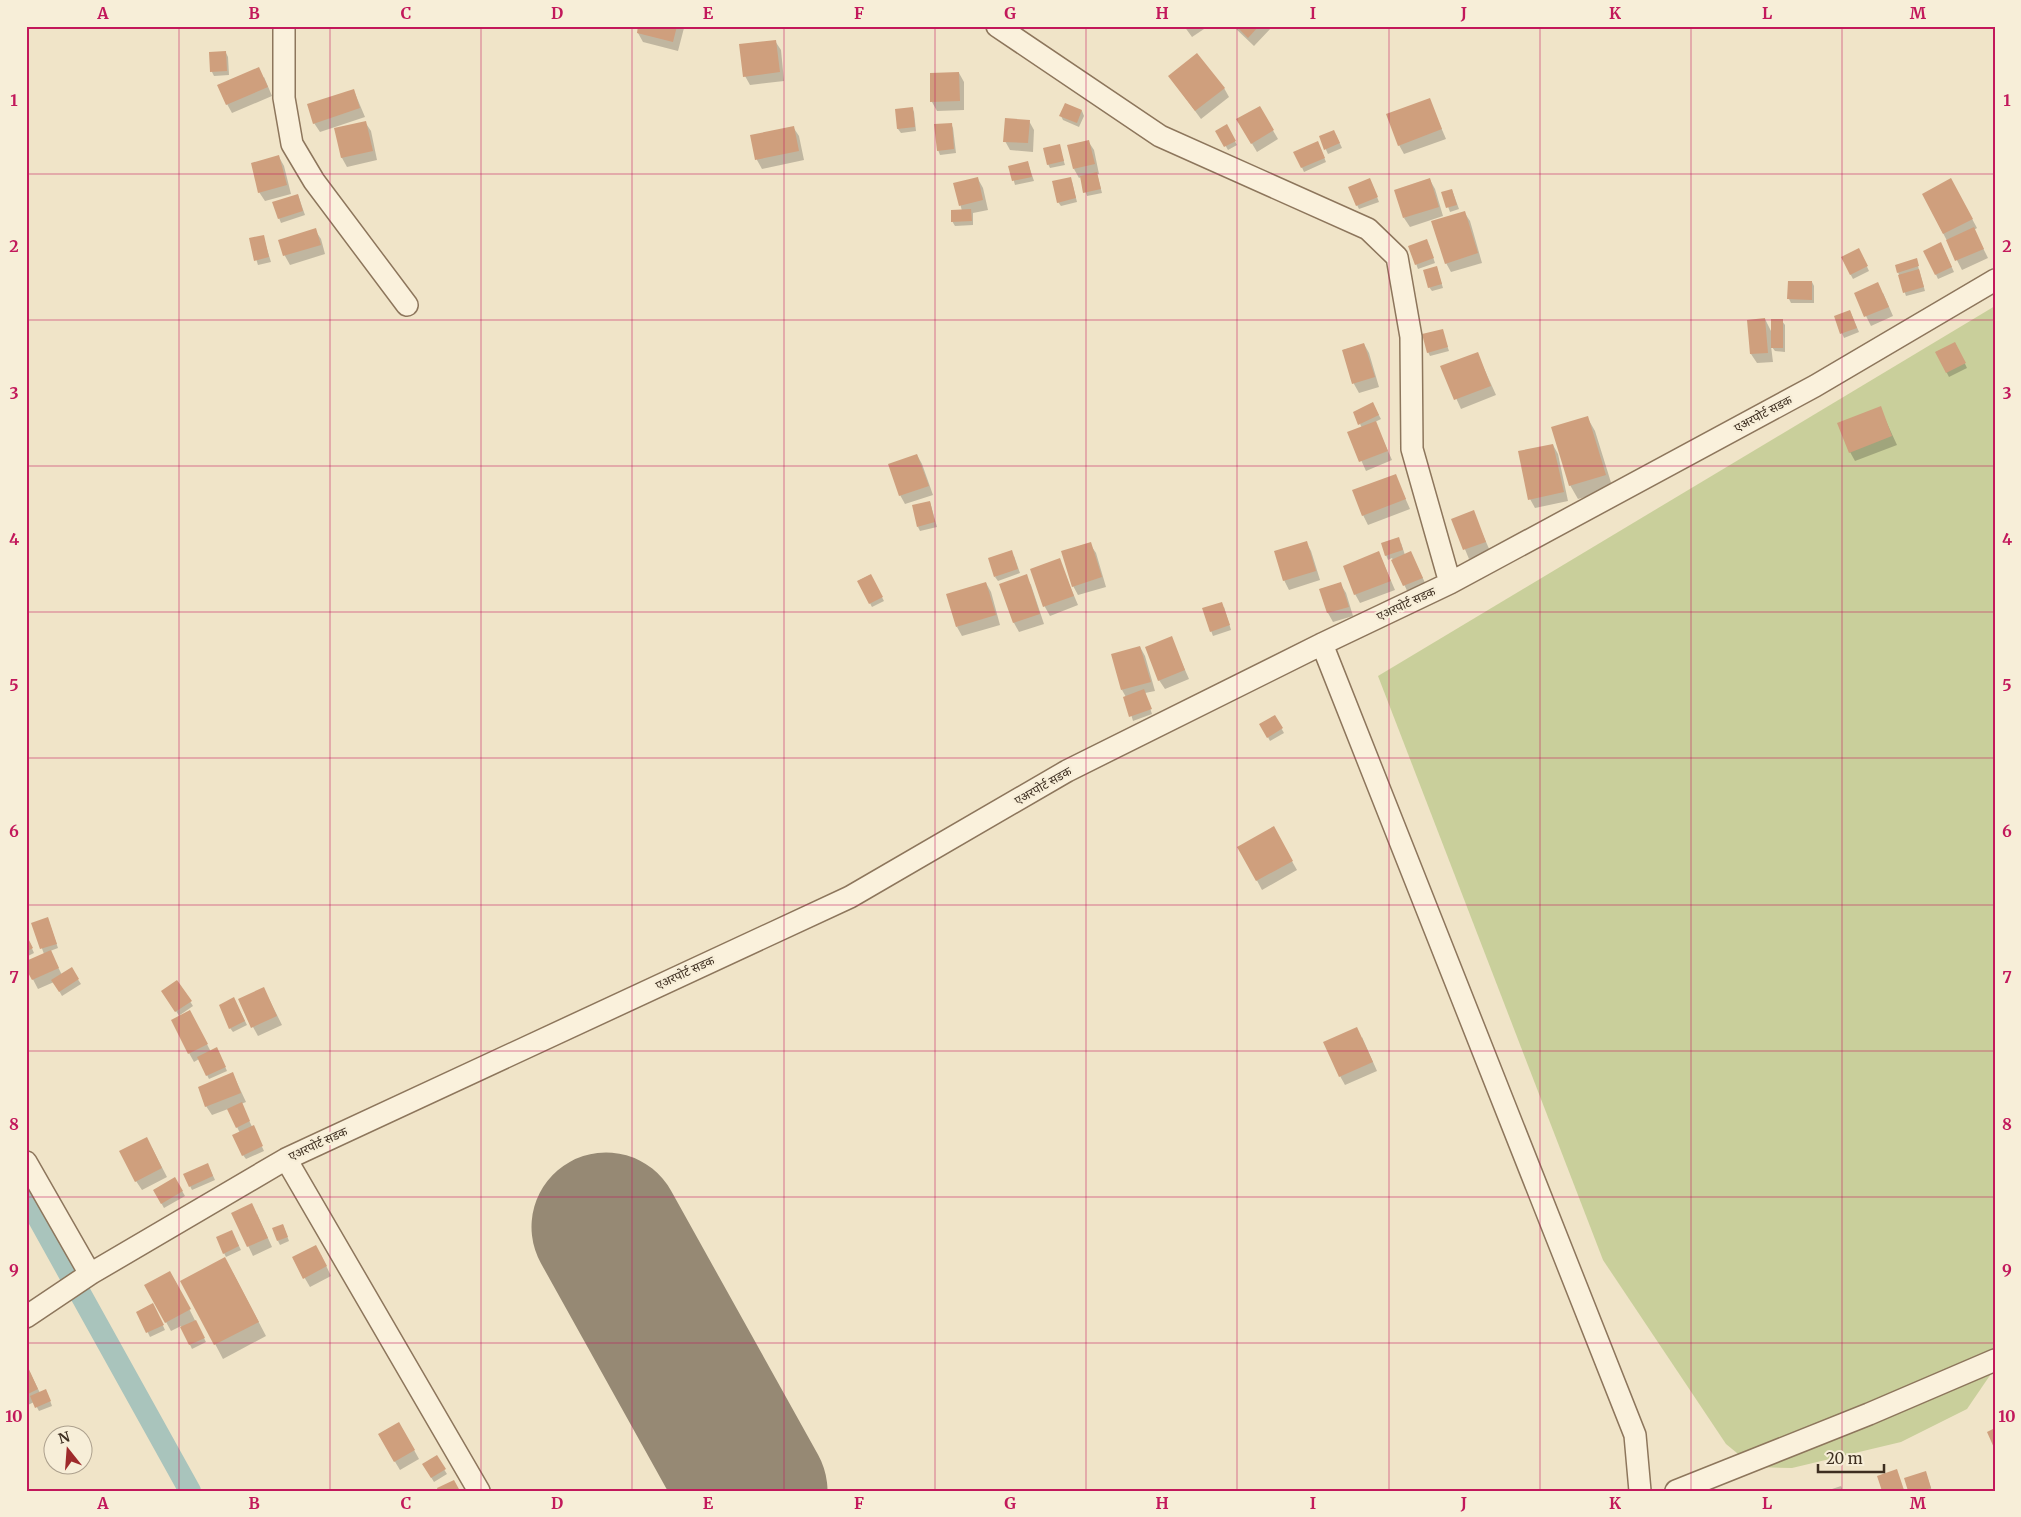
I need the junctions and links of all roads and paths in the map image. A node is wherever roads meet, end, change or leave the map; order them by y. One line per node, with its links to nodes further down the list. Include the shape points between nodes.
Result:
1 (284, 26): 4 (street, via 284,98 292,144 314,181)
2 (997, 26): 5 (street, via 1160,136 1368,229 1397,257 1411,337 1412,448)
3 (1995, 280): 5 (street, एअरपोर्ट सडक, via 1815,386)
4 (407, 305)
5 (1450, 583): 6 (street, एअरपोर्ट सडक)
6 (1322, 644): 7 (street, एअरपोर्ट सडक, via 1067,772 850,897); 13 (street, via 1635,1436)
7 (286, 1159): 9 (street, एअरपोर्ट सडक); 12 (street)
8 (26, 1162): 9 (street)
9 (88, 1276): 10 (street, एअरपोर्ट सडक)
10 (26, 1318)
11 (1995, 1360): 14 (street)
12 (479, 1491)
13 (1640, 1491)
14 (1676, 1491)

